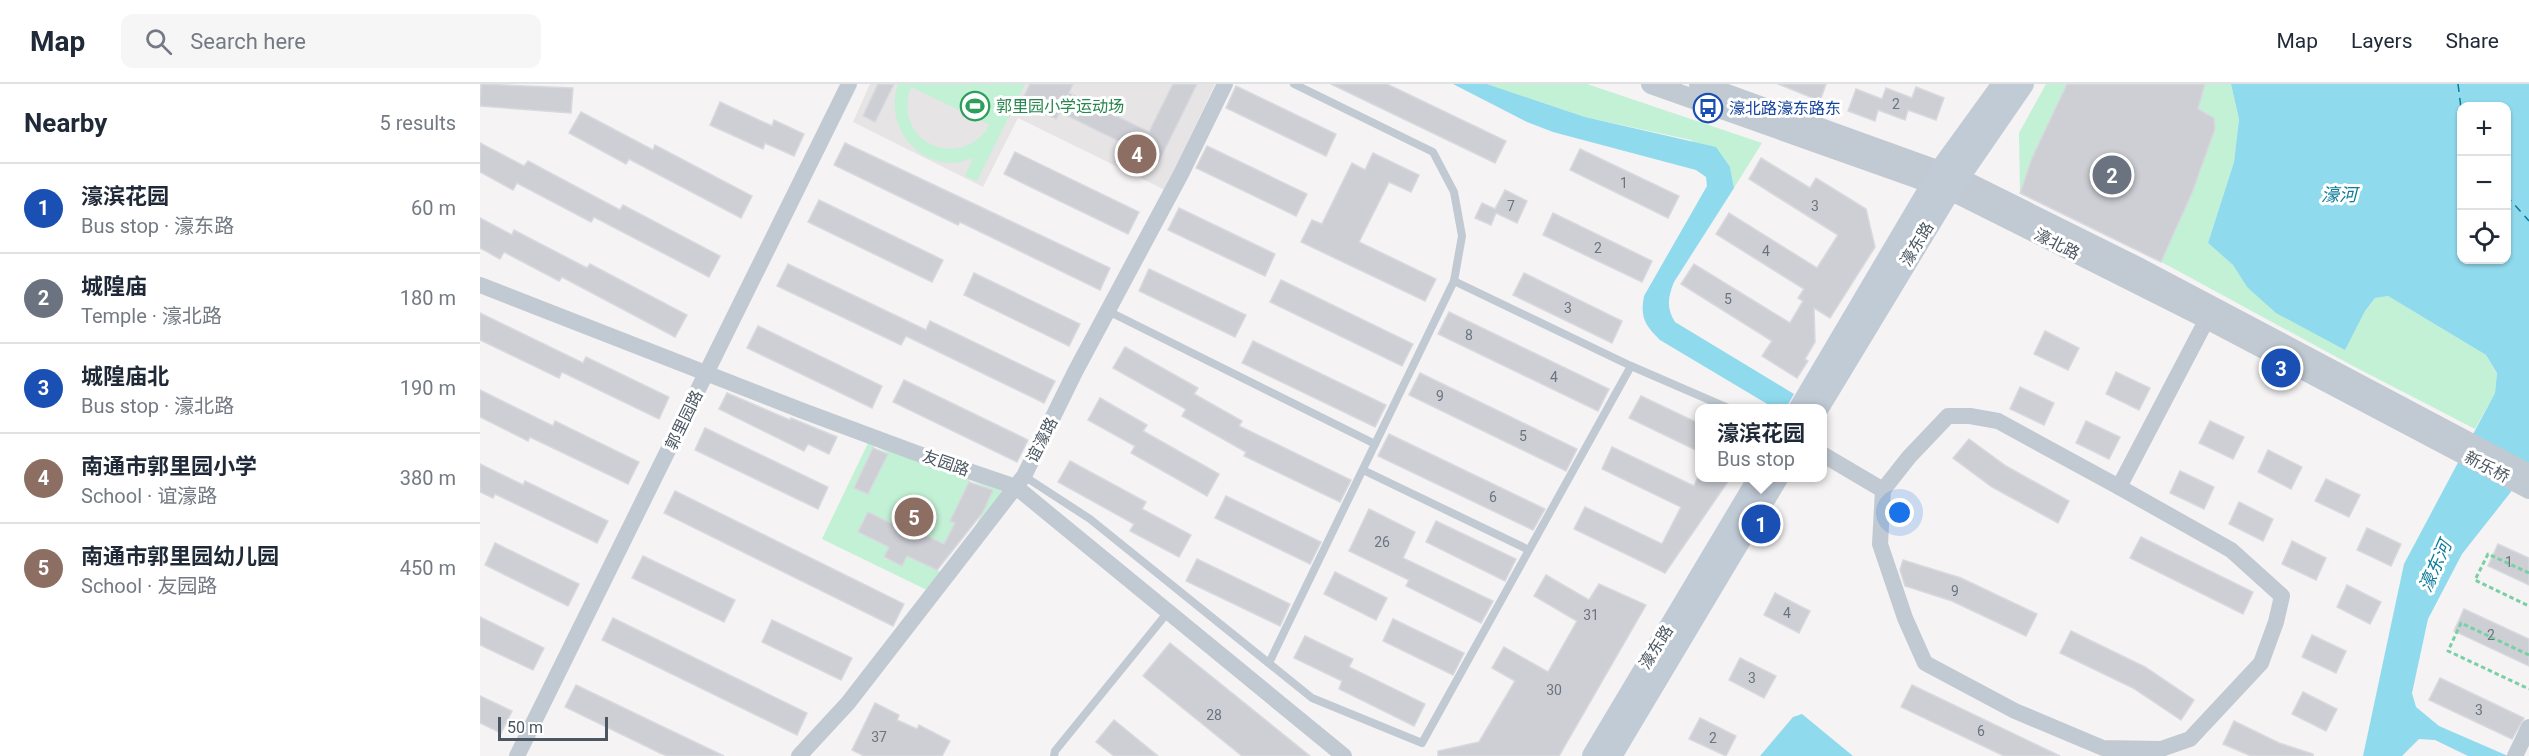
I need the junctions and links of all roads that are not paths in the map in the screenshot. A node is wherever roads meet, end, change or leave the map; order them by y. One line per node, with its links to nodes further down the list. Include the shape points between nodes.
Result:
1 (849, 84): 14 (street, 郭里园路)
2 (1225, 84): 11 (street, 谊濠路)
3 (1294, 84): 9 (lane, via 1433,152 1455,192 1462,236)
4 (1651, 84): 8 (street, 濠北路)
5 (1699, 84): 8 (street, 濠北路)
6 (2003, 84): 8 (main road, 濠东路)
7 (2023, 84): 8 (main road, 濠东路)
8 (1945, 180): 12 (street, 濠北路); 16 (main road, 濠东路); 17 (main road, 濠东路); 18 (street, 濠北路, via 2140,268)
9 (1454, 281): 13 (lane); 19 (lane)
10 (480, 285): 14 (street, 友园路)
11 (1108, 311): 19 (lane); 23 (street, 谊濠路)
12 (2207, 319): 18 (street, 濠北路); 26 (street)
13 (1631, 366): 15 (lane); 29 (lane)
14 (706, 374): 23 (street, 友园路, via 916,453); 34 (street, 郭里园路)
15 (1719, 404)
16 (1803, 404)
17 (1820, 404)
18 (2449, 439): 22 (street, 新乐桥); 27 (street, 新乐桥)
19 (1376, 444): 21 (lane)
20 (1827, 457): 28 (street)
21 (1363, 470): 29 (lane); 31 (lane)
22 (2529, 474)
23 (1020, 481): 30 (street, 友园路); 31 (lane, via 1090,519); 35 (street, 谊濠路, via 848,703)
24 (1756, 482): 38 (main road, 濠东路)
25 (1774, 482): 39 (main road, 濠东路)
26 (2119, 488): 28 (street, via 1998,421 1948,416); 28 (street, via 2231,550 2282,596 2261,663 2190,739 2161,749 2103,748 2014,711 1925,663 1880,544)
27 (2529, 489)
28 (1883, 490)
29 (1529, 550): 31 (lane, via 1422,744 1312,698)
30 (1168, 612): 36 (lane); 37 (street, 友园路)
31 (1269, 663)
32 (2529, 727): 33 (street)
33 (2517, 753)
34 (517, 756)
35 (799, 756)
36 (1054, 756)
37 (1344, 756)
38 (1593, 756)
39 (1611, 756)

